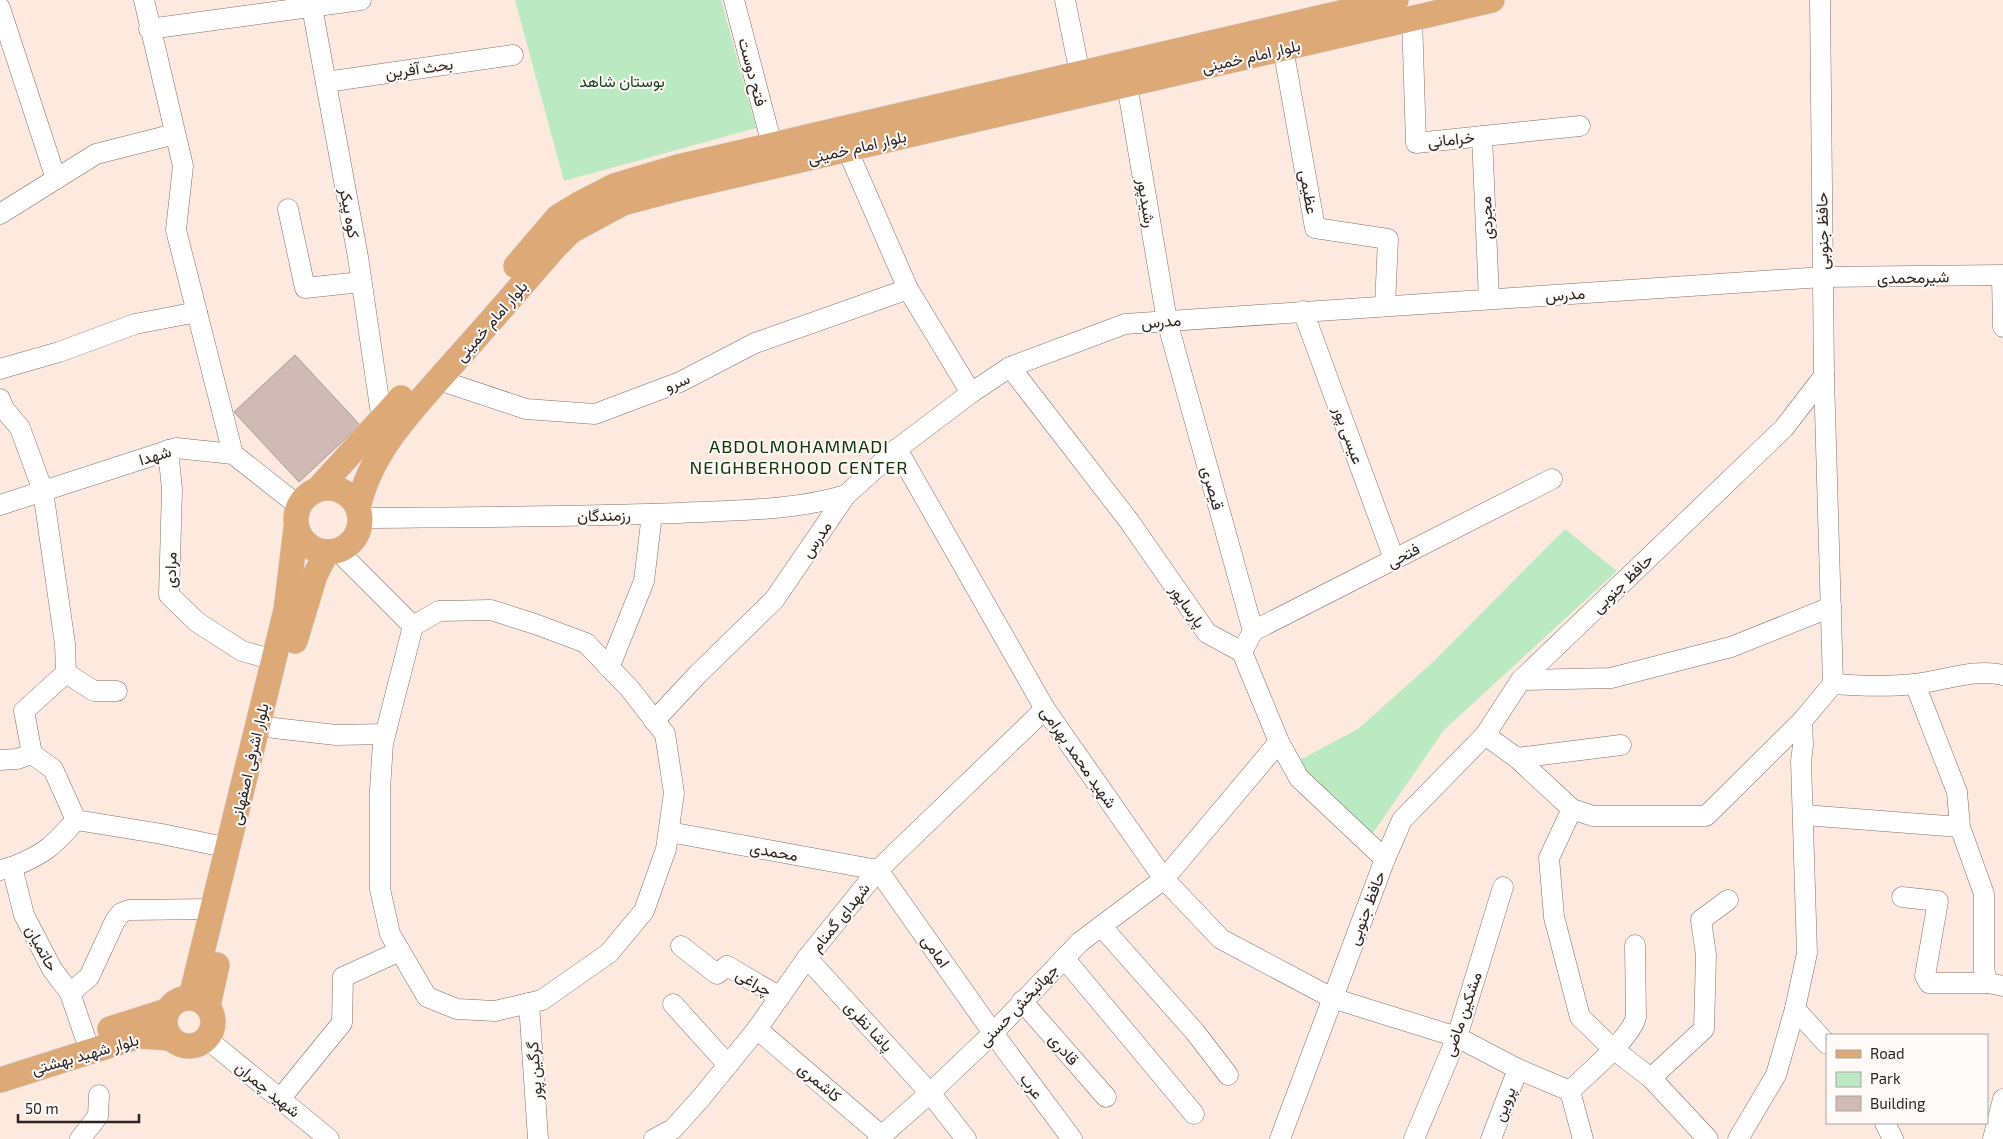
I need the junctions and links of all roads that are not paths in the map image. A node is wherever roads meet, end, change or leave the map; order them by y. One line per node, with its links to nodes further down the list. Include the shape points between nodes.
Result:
1 (144, 0): 11 (street)
2 (361, 0): 8 (street)
3 (734, 0): 20 (street, فتح دوست)
4 (1065, 0): 14 (street)
5 (1396, 0): 14 (main road, بلوار امام خمینی)
6 (1492, 0): 10 (main road, بلوار امام خمینی)
7 (1820, 0): 26 (street, حافظ جنوبی)
8 (312, 7): 11 (street); 15 (street, کوه پیکر)
9 (0, 8): 22 (street)
10 (1412, 18): 12 (main road, بلوار امام خمینی); 19 (street, خرامانی, via 1416,142)
11 (149, 29): 18 (street)
12 (1283, 48): 16 (main road, بلوار امام خمینی); 30 (street, عظیمی, via 1315,228 1388,239)
13 (513, 55): 15 (street, بحث آفرین)
14 (1080, 74): 20 (main road, بلوار امام خمینی)
15 (326, 82): 27 (street, کوه پیکر)
16 (1127, 84): 21 (main road, بلوار امام خمینی); 33 (street, رشیدپور)
17 (1580, 126): 19 (street, خرامانی)
18 (175, 134): 22 (street, via 96,154); 32 (street, via 183,166 176,230)
19 (1482, 136): 29 (street, مجردی)
20 (772, 145): 41 (main road, بلوار امام خمینی, via 614,186 558,217)
21 (847, 149): 28 (street); 38 (main road, بلوار امام خمینی, via 623,203 592,219 554,248)
22 (56, 179): 24 (street)
23 (288, 209): 27 (street, via 305,288)
24 (0, 214)
25 (2002, 275): 26 (street, شیرمحمدی); 34 (street)
26 (1823, 277): 29 (street, مدرس); 37 (street, حافظ جنوبی)
27 (361, 282): 41 (street, کوه پیکر)
28 (908, 289): 38 (street, سرو, via 755,343 680,382 594,414 526,409); 39 (street)
29 (1489, 299): 30 (street, مدرس)
30 (1385, 306): 31 (street, مدرس)
31 (1303, 311): 33 (street, مدرس); 54 (street, عیسی پور)
32 (197, 312): 36 (street, via 135,324 59,352); 44 (street)
33 (1167, 321): 35 (street, مدرس, via 1125,324); 57 (street, قیصری)
34 (2003, 327)
35 (1010, 367): 39 (street, مدرس); 58 (street, پارساپور, via 1130,521 1207,633)
36 (0, 369)
37 (1824, 376): 55 (street); 63 (street, حافظ جنوبی, via 1784,428)
38 (439, 380): 50 (main road, بلوار امام خمینی, via 378,455 362,489)
39 (971, 393): 42 (street, مدرس)
40 (1, 406): 47 (street, via 20,428)
41 (382, 421): 46 (main road, بلوار امام خمینی)
42 (897, 449): 48 (street, مدرس); 67 (street, شهید محمد بهرامی)
43 (168, 450): 44 (street, شهدا); 47 (street, شهدا); 59 (street, مرادی, via 172,489 169,595 197,622 242,651)
44 (233, 454): 52 (street)
45 (1552, 478): 54 (street, فتحی)
46 (318, 489): 50 (main road, via 338,489 353,500); 52 (main road, via 304,499)
47 (43, 491): 49 (street, شهدا); 61 (street, via 65,644)
48 (846, 495): 51 (street, رزمندگان, via 819,503 766,509); 68 (street, مدرس, via 774,600)
49 (0, 505)
50 (359, 513): 51 (street, رزمندگان); 53 (main road, via 355,538 347,546)
51 (652, 514): 60 (street, via 644,581)
52 (298, 517): 53 (main road, via 301,537 308,545 317,550); 59 (main road, بلوار اشرفی اصفهانی, via 286,610)
53 (332, 551): 56 (street); 70 (main road, بلوار اشرفی اصفهانی, via 315,575)
54 (1394, 559): 57 (street, فتحی)
55 (1831, 606): 63 (street, via 1731,648 1611,678); 64 (street)
56 (413, 626): 60 (street, via 439,611 491,610 586,643); 71 (street)
57 (1253, 631): 58 (street)
58 (1242, 652): 73 (street)
59 (274, 660): 83 (main road, بلوار اشرفی اصفهانی)
60 (609, 668): 68 (street)
61 (66, 673): 66 (street, via 94,691); 75 (street, via 24,711)
62 (2003, 674): 65 (street, via 1989,671)
63 (1521, 680): 72 (street, حافظ جنوبی)
64 (1833, 684): 65 (street, via 1873,687); 69 (street)
65 (1915, 684): 81 (street, via 1957,792)
66 (117, 690)
67 (1046, 709): 86 (street, شهدای گمنام); 87 (street, شهید محمد بهرامی)
68 (654, 721): 82 (street, via 665,734 674,793)
69 (1802, 721): 78 (street, via 1706,816 1593,816); 79 (street)
70 (274, 728): 71 (street, via 336,735); 103 (main road, بلوار اشرفی اصفهانی)
71 (385, 734): 95 (street, via 380,790 380,889 390,934)
72 (1485, 735): 76 (street); 84 (street, حافظ جنوبی, via 1402,820)
73 (1279, 742): 84 (street, via 1299,778); 87 (street, جهانبخش حسنی)
74 (1621, 745): 76 (street)
75 (32, 754): 77 (street); 80 (street, via 53,769)
76 (1517, 758): 78 (street)
77 (0, 760)
78 (1572, 809): 115 (street, via 1549,858 1554,917 1580,1016)
79 (1804, 815): 81 (street); 106 (street, via 1807,952)
80 (76, 820): 83 (street); 85 (street, via 54,845 36,857)
81 (1960, 827): 98 (street, via 1984,894 1984,970)
82 (669, 832): 86 (street, محمدی); 104 (street, via 644,911 608,953 542,1000)
83 (229, 848): 91 (main road, بلوار اشرفی اصفهانی)
84 (1385, 859): 101 (street, حافظ جنوبی)
85 (6, 868): 99 (street, حاتمیان, via 24,915 52,969)
86 (878, 870): 96 (street, شهدای گمنام); 109 (street, امامی)
87 (1164, 879): 92 (street, جهانبخش حسنی); 101 (street, شهید محمد بهرامی, via 1221,939)
88 (1503, 887): 111 (street, مشکین ماضی)
89 (1902, 897): 98 (street, via 1938,902 1925,976 1929,983)
90 (1728, 900): 120 (street, via 1701,920 1706,955 1704,1029)
91 (213, 909): 99 (street, via 129,910 121,914 89,976); 103 (main road, بلوار اشرفی اصفهانی)
92 (1101, 926): 97 (street, جهانبخش حسنی); 119 (street, via 1195,1032)
93 (1635, 945): 115 (street, via 1635,1024)
94 (681, 946): 100 (street, چراغی, via 717,974 727,966)
95 (400, 951): 104 (street, via 427,997 457,1009 495,1011); 126 (street, via 343,977 342,1022)
96 (807, 958): 100 (street, شهدای گمنام); 123 (street, پاشا نظری)
97 (1064, 958): 102 (street, جهانبخش حسنی); 128 (street)
98 (1995, 984)
99 (70, 993): 110 (street, حاتمیان)
100 (780, 996): 108 (street, شهدای گمنام)
101 (1332, 998): 111 (street, شهید محمد بهرامی); 137 (street, حافظ جنوبی)
102 (1022, 1001): 109 (street, جهانبخش حسنی); 125 (street, قادری)
103 (200, 1002): 107 (main road, via 177,1000); 113 (main road, via 214,1018 212,1032)
104 (529, 1003): 133 (street, گرگین پور)
105 (674, 1004): 117 (street)
106 (1795, 1009): 114 (street); 142 (street, via 1776,1075)
107 (167, 1010): 110 (main road, بلوار شهید بهشتی); 112 (main road, via 165,1025)
108 (757, 1029): 117 (street, شهدای گمنام); 130 (street, کاشمری)
109 (993, 1033): 123 (street, جهانبخش حسنی); 136 (street, عرب)
110 (85, 1037): 116 (main road, بلوار شهید بهشتی)
111 (1457, 1037): 118 (street, شهید محمد بهرامی); 138 (street, مشکین ماضی)
112 (170, 1038): 113 (main road, via 192,1046); 121 (main road, بلوار شهید بهشتی, via 139,1036)
113 (207, 1039): 126 (street, شهید چمران)
114 (1826, 1043)
115 (1613, 1049): 120 (street); 122 (street)
116 (0, 1064)
117 (728, 1065): 134 (street, شهدای گمنام, via 673,1129)
118 (1518, 1069): 122 (street, شهید محمد بهرامی); 139 (street, پروین)
119 (1228, 1075)
120 (1651, 1078): 141 (street)
121 (0, 1080)
122 (1570, 1091): 140 (street)
123 (930, 1093): 130 (street, جهانبخش حسنی); 135 (street, پاشا نظری)
124 (99, 1095): 131 (street, via 98,1116)
125 (1106, 1097)
126 (280, 1099): 132 (street, شهید چمران)
127 (2003, 1100): 144 (street)
128 (1194, 1114)
129 (1886, 1124): 143 (street)
130 (880, 1137)
131 (80, 1139)
132 (329, 1139)
133 (538, 1139)
134 (654, 1139)
135 (966, 1139)
136 (1072, 1139)
137 (1280, 1139)
138 (1414, 1139)
139 (1491, 1139)
140 (1583, 1139)
141 (1708, 1139)
142 (1738, 1139)
143 (1893, 1139)
144 (1993, 1139)

